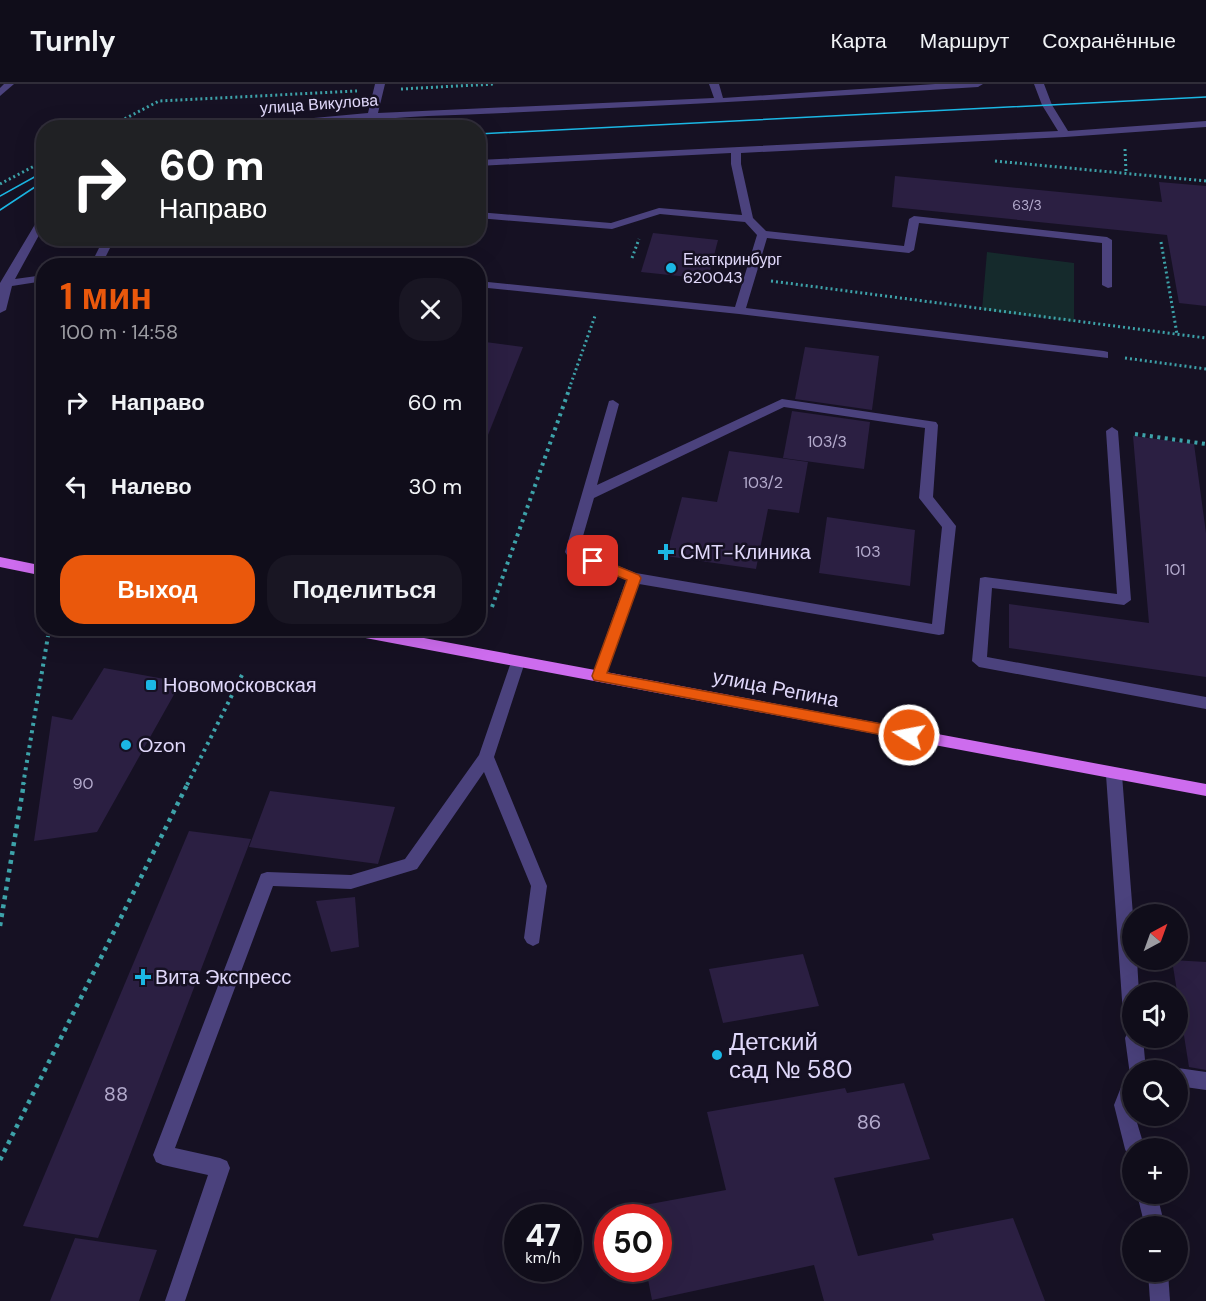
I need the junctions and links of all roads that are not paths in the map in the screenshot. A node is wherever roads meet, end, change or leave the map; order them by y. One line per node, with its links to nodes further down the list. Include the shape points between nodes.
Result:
1 (9, 84): 6 (street)
2 (714, 84): 7 (street)
3 (978, 84): 7 (street, улица Викулова)
4 (1039, 84): 11 (street)
5 (379, 87): 8 (street)
6 (0, 93)
7 (719, 101): 8 (street, улица Викулова)
8 (372, 116): 9 (street, улица Викулова)
9 (327, 120)
10 (1206, 124): 11 (street)
11 (1065, 134): 12 (street)
12 (736, 150): 13 (street); 15 (street)
13 (486, 163)
14 (486, 216): 15 (street, via 612,226 659,211)
15 (748, 219): 17 (street)
16 (36, 229): 19 (street)
17 (764, 234): 21 (street, via 909,250 914,219 1107,240); 23 (street)
18 (36, 279): 19 (street)
19 (5, 284): 22 (street)
20 (486, 285): 23 (street)
21 (1108, 285)
22 (0, 310)
23 (739, 311): 24 (street)
24 (1104, 354)
25 (613, 404): 27 (street)
26 (1112, 431): 34 (street, via 1124,600 985,582 980,661)
27 (588, 495): 30 (street, via 572,552); 30 (street, via 782,403 932,425 926,498 949,526 939,630)
28 (0, 562): 29 (main road)
29 (36, 569)
30 (634, 578): 33 (street)
31 (381, 636): 32 (main road, улица Репина)
32 (518, 662): 33 (main road, улица Репина); 35 (street)
33 (599, 676): 36 (main road, улица Репина)
34 (1206, 703)
35 (486, 757): 38 (street, via 539,886); 43 (street, via 411,864 351,882 267,879 163,1155 220,1168)
36 (1114, 775): 37 (main road, улица Репина); 39 (street)
37 (1206, 790)
38 (533, 938)
39 (1130, 982)
40 (1188, 1078): 41 (street)
41 (1206, 1081)
42 (1159, 1282): 44 (street)
43 (175, 1301)
44 (1160, 1301)

